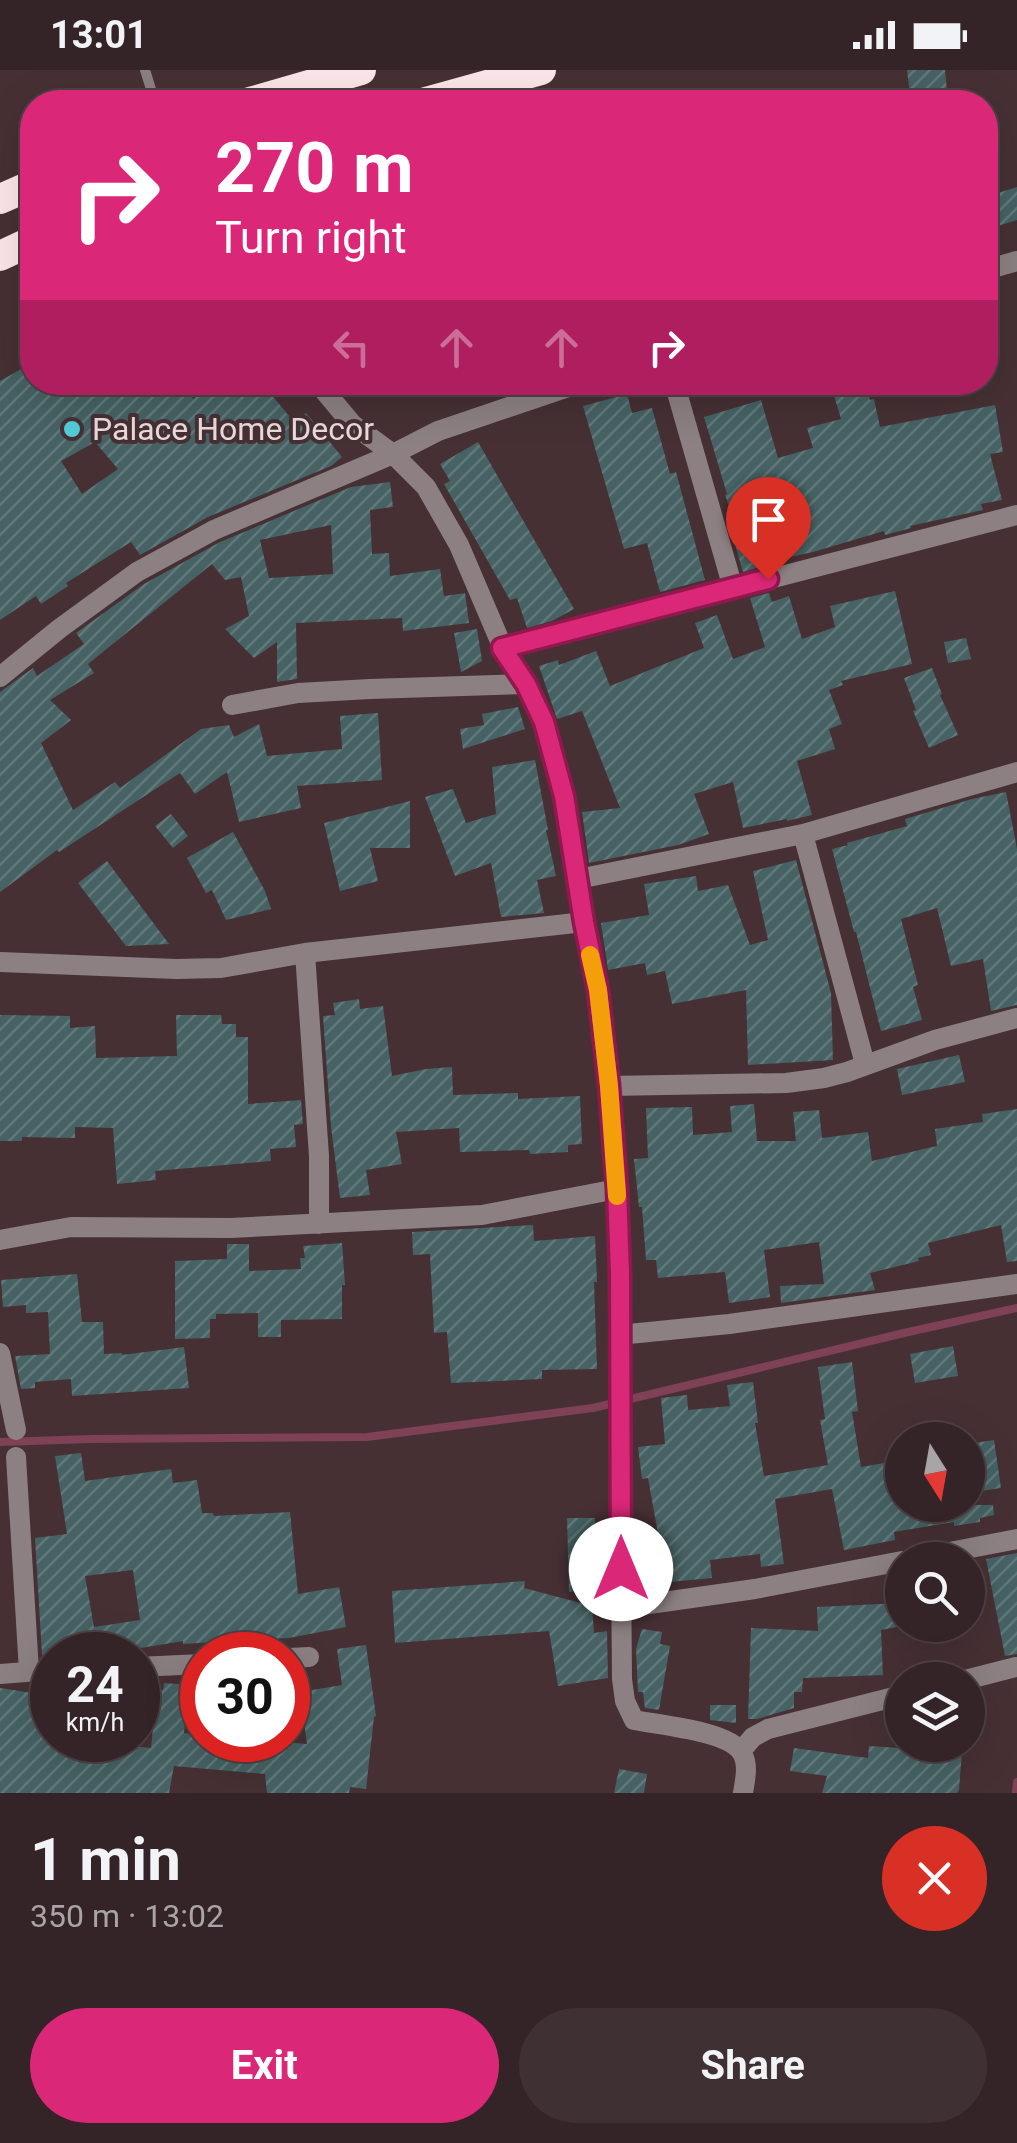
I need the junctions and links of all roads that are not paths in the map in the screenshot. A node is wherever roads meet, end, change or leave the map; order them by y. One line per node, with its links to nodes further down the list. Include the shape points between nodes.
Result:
1 (361, 70): 3 (highway)
2 (541, 70): 4 (highway)
3 (292, 90)
4 (469, 90)
5 (328, 395): 8 (street, via 352,424)
6 (545, 395): 8 (street, via 438,431)
7 (678, 395): 10 (street)
8 (393, 454): 11 (street, via 426,488 459,545); 12 (street, via 214,530 136,572)
9 (1017, 515): 10 (street)
10 (732, 588): 11 (street)
11 (502, 648): 13 (street)
12 (0, 676)
13 (526, 684): 14 (street, via 298,693); 17 (street, via 564,796)
14 (232, 705)
15 (1017, 772): 16 (street)
16 (803, 834): 17 (street); 22 (street)
17 (578, 879): 18 (street)
18 (584, 922): 19 (street); 23 (street)
19 (305, 953): 20 (street, via 220,968); 25 (street)
20 (0, 962)
21 (1017, 1018): 22 (street)
22 (865, 1064): 23 (street, via 786,1083)
23 (609, 1086): 24 (street)
24 (617, 1189): 25 (street, via 482,1214); 28 (street)
25 (319, 1224): 26 (street, via 71,1227)
26 (0, 1240)
27 (1017, 1284): 28 (street)
28 (619, 1335): 35 (street)
29 (0, 1352): 30 (street)
30 (16, 1430)
31 (16, 1457): 37 (street)
32 (1017, 1540): 33 (street)
33 (985, 1546)
34 (885, 1564): 35 (street)
35 (621, 1608): 41 (street, via 622,1679 634,1720 722,1738)
36 (1016, 1667): 39 (street)
37 (29, 1671): 38 (street)
38 (0, 1674)
39 (985, 1675)
40 (885, 1700): 41 (street, via 768,1728)
41 (741, 1751): 42 (street, via 747,1771)
42 (743, 1793)

